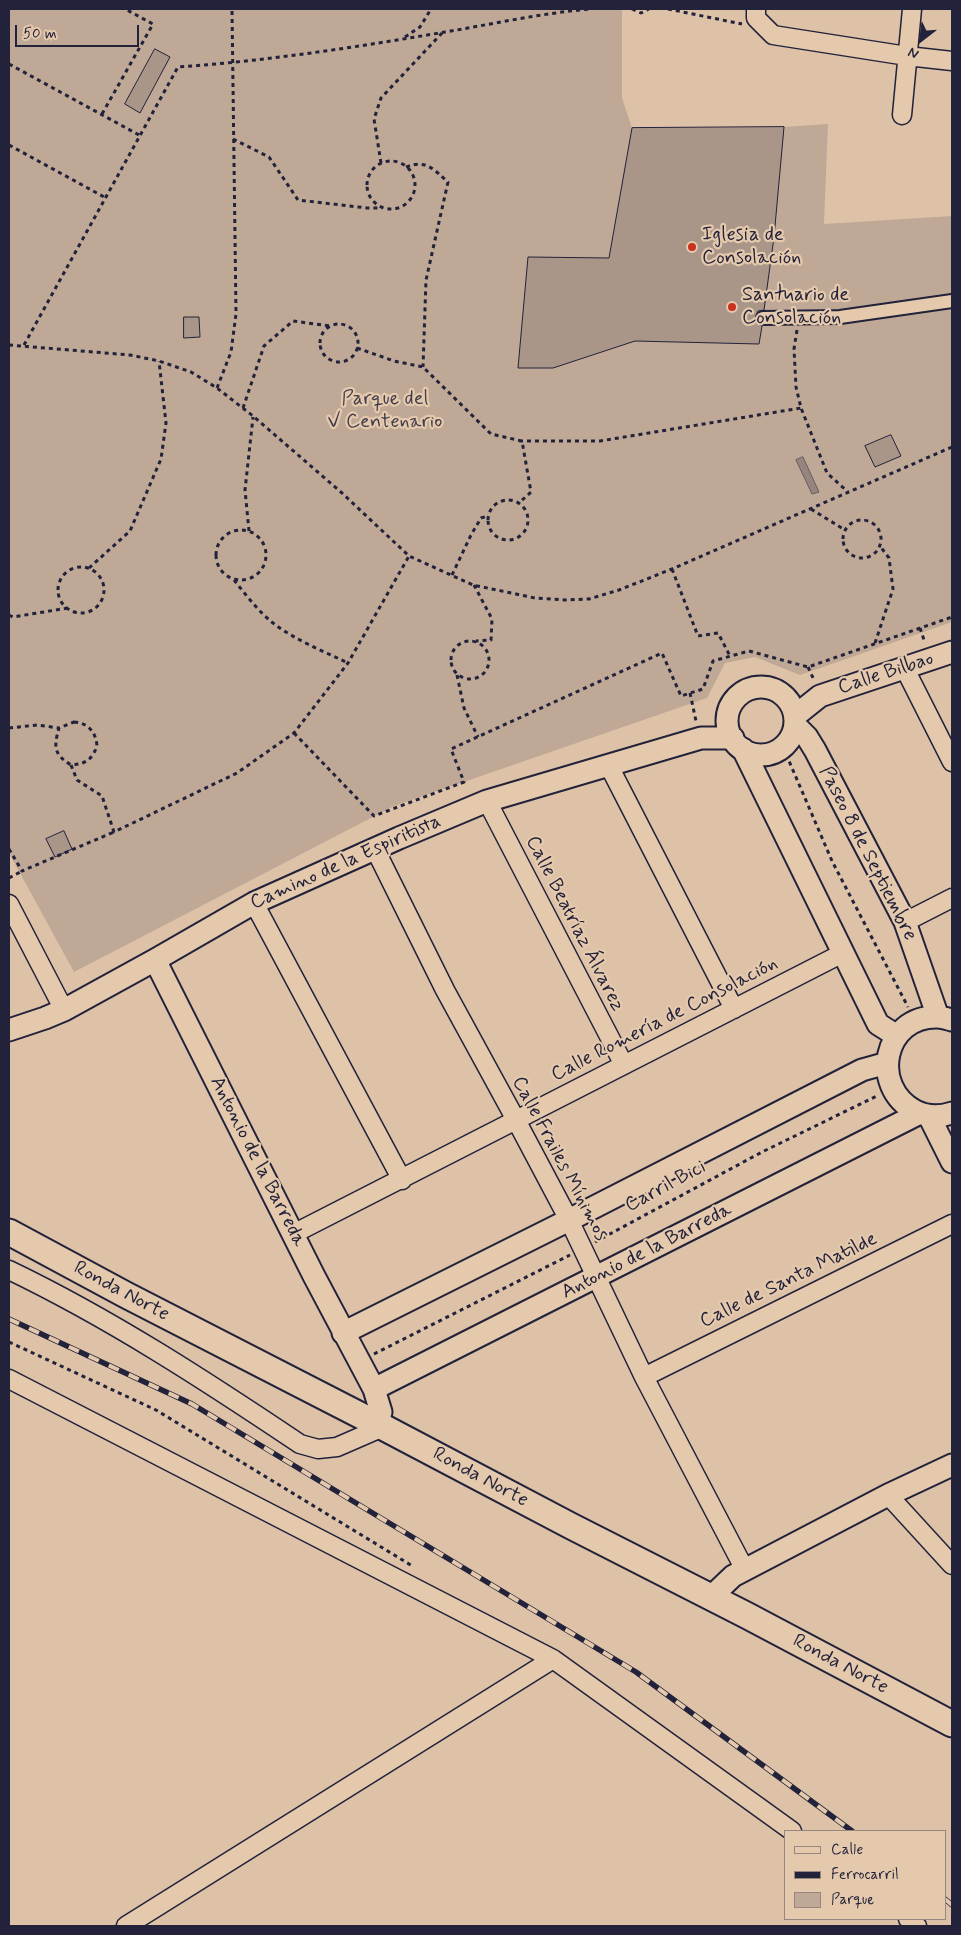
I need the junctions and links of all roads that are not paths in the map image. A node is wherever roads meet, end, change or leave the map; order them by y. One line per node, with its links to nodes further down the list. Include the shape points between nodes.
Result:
1 (756, 9): 3 (street, via 756,18 773,35)
2 (912, 9): 3 (street)
3 (907, 56): 4 (street); 5 (street)
4 (952, 61)
5 (902, 115)
6 (952, 301): 7 (street, via 840,317)
7 (763, 318)
8 (952, 652): 9 (street, Calle Bilbao)
9 (905, 669): 11 (street, Calle Bilbao); 14 (street)
10 (781, 693): 11 (street, Calle Bilbao); 12 (street, via 792,705); 13 (street, via 758,686 740,694 732,703)
11 (820, 696): 12 (street, Calle Bilbao)
12 (795, 721): 13 (street, via 791,736 783,747 766,754 754,754); 21 (street, Paseo 8 de Septiembre, via 815,750)
13 (734, 736): 15 (street, Camino de la Espiritista, via 701,738); 22 (street)
14 (952, 762)
15 (609, 766): 16 (street, Camino de la Espiritista); 24 (street)
16 (487, 801): 17 (street, Camino de la Espiritista); 30 (street, Calle Beatríaz Álvarez)
17 (375, 849): 20 (street, Camino de la Espiritista); 33 (street, Calle Frailes Mínimos, via 444,990)
18 (952, 898): 21 (street)
19 (9, 904): 25 (street)
20 (254, 904): 23 (street, Camino de la Espiritista); 35 (street)
21 (905, 922): 26 (street, Paseo 8 de Septiembre)
22 (842, 954): 24 (street, Calle Romería de Consolación); 28 (street, via 878,1024)
23 (156, 960): 25 (street, Camino de la Espiritista); 39 (street, Antonio de la Barreda)
24 (734, 1009): 30 (street, Calle Romería de Consolación)
25 (64, 1010): 27 (street, Camino de la Espiritista)
26 (945, 1018): 28 (street, via 922,1019)
27 (9, 1030)
28 (897, 1036): 29 (street)
29 (887, 1063): 32 (street, via 888,1079 895,1094 906,1106); 36 (street, via 862,1070)
30 (624, 1065): 33 (street, Calle Romería de Consolación)
31 (952, 1113): 32 (street, Antonio de la Barreda)
32 (925, 1114): 34 (street); 41 (street, Antonio de la Barreda, via 894,1126)
33 (516, 1120): 35 (street, Calle Romería de Consolación); 36 (street, Calle Frailes Mínimos)
34 (952, 1162)
35 (402, 1180): 39 (street, Calle Romería de Consolación)
36 (569, 1220): 41 (street, Calle Frailes Mínimos); 42 (street)
37 (952, 1224): 43 (street, Calle de Santa Matilde)
38 (9, 1232): 46 (main road, Ronda Norte)
39 (293, 1234): 42 (street, Antonio de la Barreda)
40 (9, 1270): 46 (street, via 174,1360 300,1444 318,1449 336,1446)
41 (598, 1277): 43 (street, Calle Frailes Mínimos); 45 (street, Antonio de la Barreda)
42 (343, 1333): 45 (street, Antonio de la Barreda)
43 (644, 1377): 50 (street, Calle Frailes Mínimos)
44 (9, 1379): 52 (street)
45 (374, 1389): 46 (street, Antonio de la Barreda, via 381,1412)
46 (381, 1426): 51 (main road, Ronda Norte)
47 (952, 1464): 48 (street)
48 (888, 1495): 49 (street); 50 (street)
49 (952, 1565)
50 (745, 1570): 51 (street, via 733,1576)
51 (711, 1597): 53 (main road, Ronda Norte)
52 (552, 1660): 54 (street); 55 (street)
53 (952, 1724)
54 (791, 1830)
55 (126, 1926)

